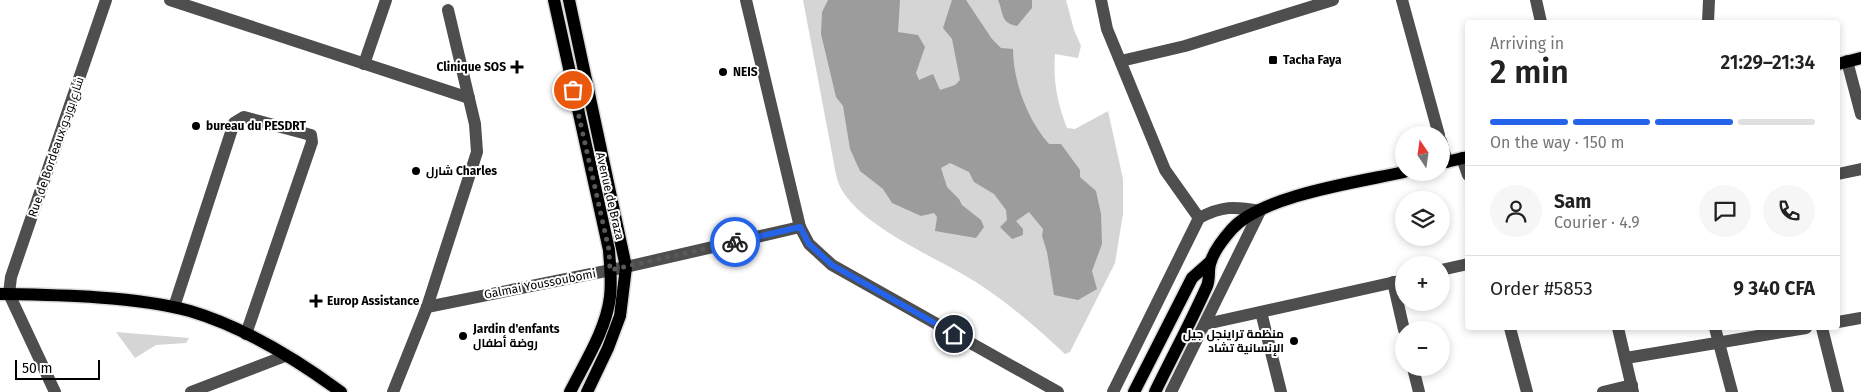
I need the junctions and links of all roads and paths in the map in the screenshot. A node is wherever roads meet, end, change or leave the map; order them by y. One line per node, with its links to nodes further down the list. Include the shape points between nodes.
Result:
1 (106, 0): 36 (street, Rue de Bordeaux شارع بوردو)
2 (170, 0): 18 (street)
3 (386, 0): 18 (street)
4 (554, 0): 34 (main road, Avenue de Braza, via 609,250)
5 (569, 0): 32 (main road, Avenue de Braza)
6 (746, 0): 29 (street)
7 (1101, 0): 16 (street, via 1107,29)
8 (1333, 0): 16 (street, via 1185,46)
9 (1402, 0): 21 (street)
10 (1536, 0): 13 (street)
11 (1709, 0): 14 (street)
12 (448, 10): 19 (street)
13 (1541, 20)
14 (1708, 20)
15 (1861, 58): 17 (main road)
16 (1120, 61): 28 (street, via 1165,170)
17 (1842, 62): 20 (street)
18 (364, 64): 19 (street)
19 (469, 98): 38 (street, via 477,152)
20 (1861, 114)
21 (1437, 126)
22 (1465, 157): 23 (main road)
23 (1450, 161)
24 (1861, 169): 26 (street)
25 (1395, 174): 27 (main road, via 1308,194)
26 (1840, 174)
27 (1260, 211): 28 (street, via 1218,208); 30 (main road, via 1232,228); 42 (street)
28 (1199, 218): 61 (street)
29 (800, 227): 32 (street, Galmai Youssoubomi); 60 (street, via 809,244 832,265)
30 (1210, 262): 62 (main road, via 1192,278); 63 (main road, via 1208,284)
31 (1465, 265): 33 (street)
32 (626, 267): 34 (street, Galmai Youssoubomi); 59 (main road, Avenue de Braza, via 620,316)
33 (1450, 268)
34 (610, 270): 38 (street, Galmai Youssoubomi); 58 (main road, Avenue de Braza, via 610,297 606,313)
35 (1395, 282): 39 (street)
36 (4, 294): 37 (main road, via 144,302); 54 (street)
37 (174, 307): 48 (main road); 48 (street, via 234,123 244,117 311,135 312,142)
38 (427, 307): 57 (street)
39 (1261, 312): 42 (street); 65 (street)
40 (1861, 318): 41 (street)
41 (1840, 322)
42 (1206, 324): 64 (street)
43 (1511, 330): 67 (street)
44 (1619, 330): 51 (street)
45 (1716, 330): 49 (street)
46 (1793, 330): 49 (street)
47 (1822, 330): 70 (street)
48 (246, 334): 50 (main road)
49 (1719, 341): 51 (street); 69 (street)
50 (285, 356): 55 (street); 56 (main road)
51 (1626, 358): 53 (street)
52 (1415, 376): 66 (street)
53 (1632, 388): 68 (street)
54 (55, 392)
55 (191, 392)
56 (341, 392)
57 (393, 392)
58 (570, 392)
59 (587, 392)
60 (1058, 392)
61 (1113, 392)
62 (1134, 392)
63 (1155, 392)
64 (1171, 392)
65 (1281, 392)
66 (1419, 392)
67 (1527, 392)
68 (1603, 392)
69 (1732, 392)
70 (1838, 392)

